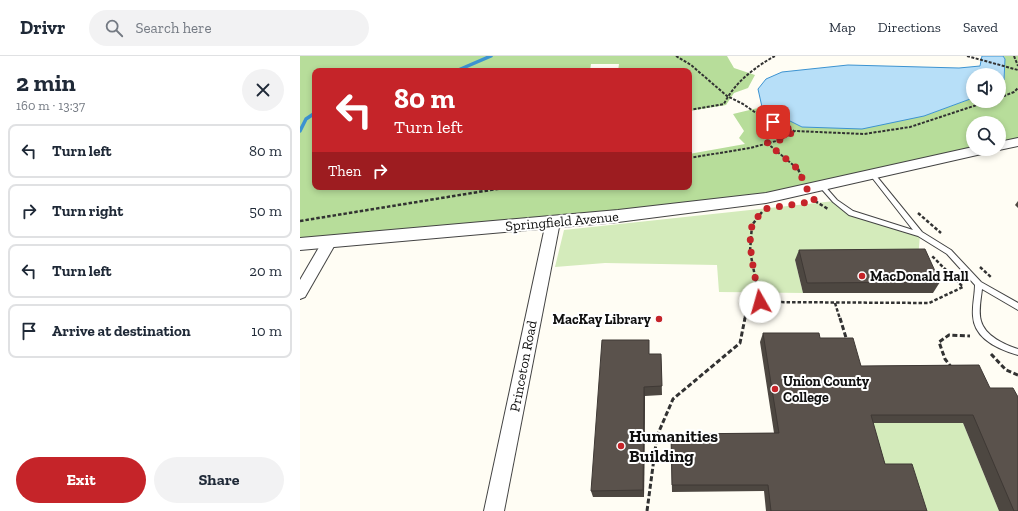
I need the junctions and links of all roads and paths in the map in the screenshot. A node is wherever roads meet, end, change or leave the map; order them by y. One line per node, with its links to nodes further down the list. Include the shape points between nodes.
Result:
1 (676, 56): 9 (path)
2 (775, 56): 9 (path, via 756,68)
3 (967, 56): 6 (path)
4 (1014, 56): 5 (path)
5 (1018, 66)
6 (1018, 70)
7 (1018, 88): 8 (path)
8 (1006, 95)
9 (727, 96): 11 (path, via 724,104); 12 (path, via 762,117)
10 (968, 108): 12 (path, via 910,127 864,134)
11 (692, 109)
12 (795, 131): 14 (path, via 780,140)
13 (1018, 142): 15 (street)
14 (767, 143): 17 (path); 20 (path, via 798,169)
15 (1006, 145)
16 (966, 153): 18 (street, Springfield Avenue)
17 (692, 158)
18 (872, 174): 20 (street, Springfield Avenue); 25 (lane)
19 (491, 190): 23 (path)
20 (813, 194): 22 (path); 24 (street, Springfield Avenue); 25 (lane, via 835,202 851,213)
21 (764, 209): 31 (path, via 752,224 750,251)
22 (833, 213)
23 (300, 221)
24 (553, 222): 26 (street, Springfield Avenue); 40 (street, Princeton Road)
25 (920, 234): 29 (lane, via 949,252)
26 (330, 241): 27 (street, Springfield Avenue); 30 (street)
27 (300, 244)
28 (930, 254): 32 (path, via 963,287 929,302)
29 (980, 284): 33 (lane); 37 (lane, via 977,322 993,341)
30 (300, 292)
31 (760, 302): 32 (path); 41 (path, via 745,316 740,343 673,399 657,436)
32 (835, 303): 35 (path)
33 (1018, 308)
34 (975, 339): 38 (path, via 969,335 949,335 939,342 945,359 955,372)
35 (848, 345)
36 (986, 348): 39 (path, via 1006,370)
37 (1018, 352)
38 (948, 372)
39 (1018, 375)
40 (494, 511)
41 (647, 511)

